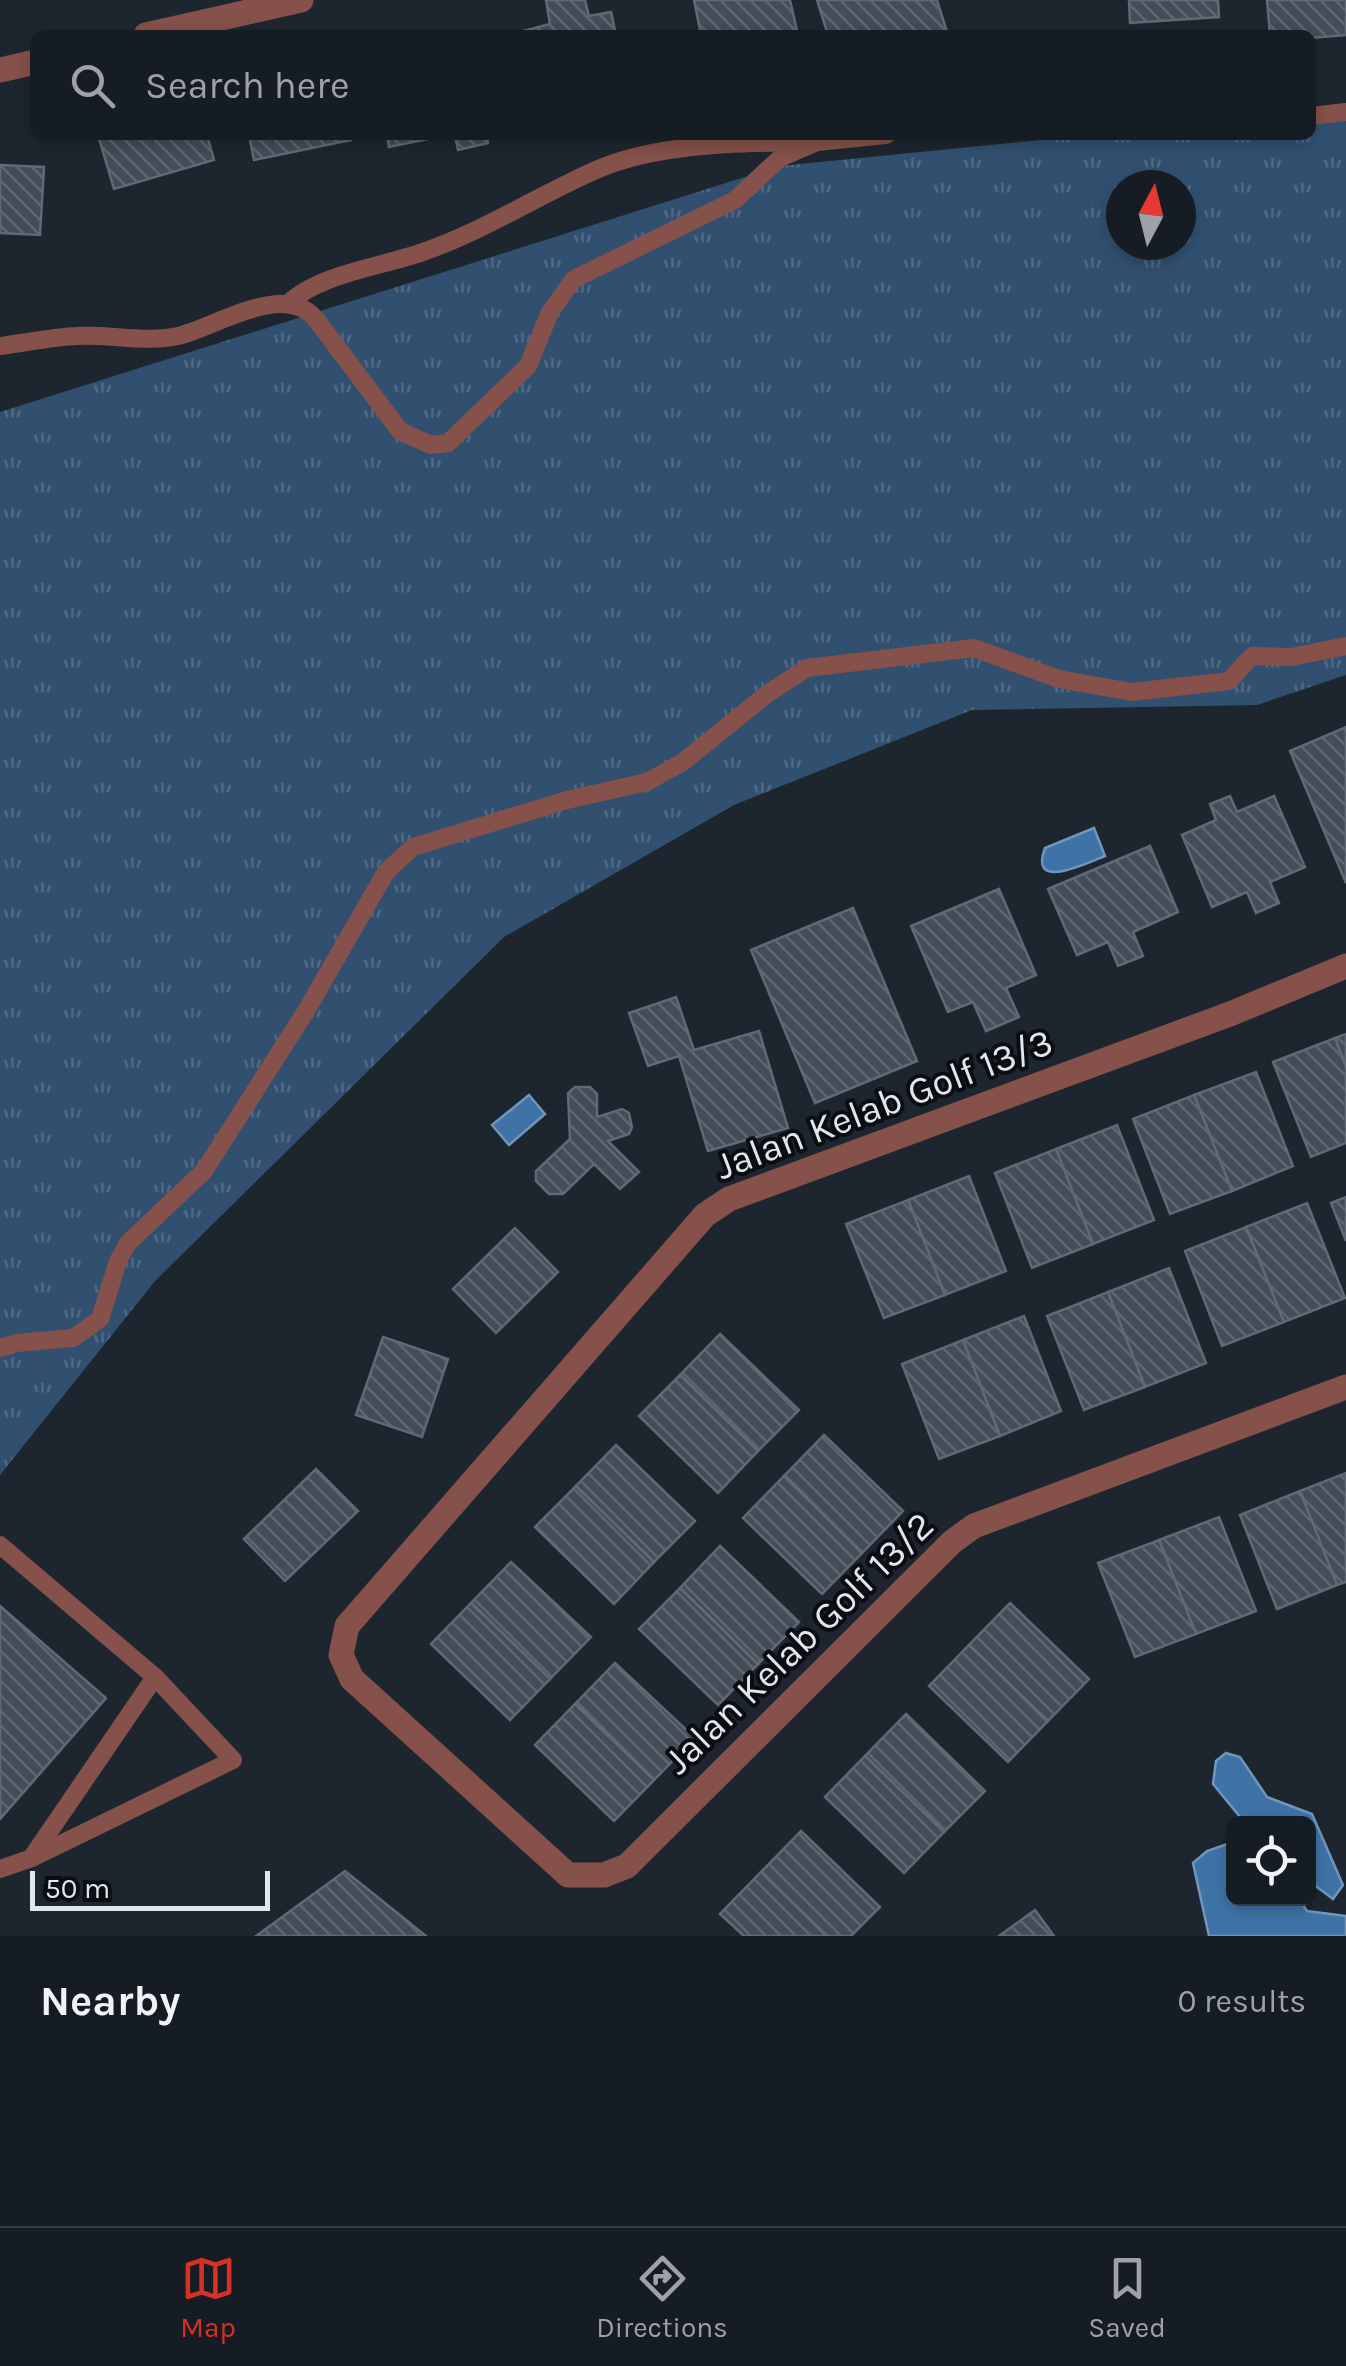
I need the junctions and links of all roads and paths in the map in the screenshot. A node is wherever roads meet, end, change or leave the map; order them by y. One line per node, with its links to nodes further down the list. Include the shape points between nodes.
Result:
1 (301, 0): 2 (street)
2 (168, 30)
3 (30, 63): 4 (street)
4 (0, 70)
5 (1346, 112): 6 (lane)
6 (1316, 115)
7 (837, 140): 8 (lane)
8 (817, 142): 9 (lane, via 728,143 636,156 425,252 298,293); 9 (lane, via 780,158 735,200 574,279 550,312 528,366 448,444 400,431 316,318)
9 (289, 303): 10 (lane, via 175,337 74,336)
10 (0, 346)
11 (1346, 646): 13 (lane, via 1291,657 1252,656 1228,681 1132,692 1058,679 974,648 807,668 684,762 647,782 413,846 386,872 204,1171 128,1243 100,1318 73,1338)
12 (1346, 966): 19 (street, Jalan Kelab Golf 13/3, via 729,1199 706,1216 347,1626 341,1655 352,1679 568,1874)
13 (0, 1348)
14 (1346, 1387): 19 (street, Jalan Kelab Golf 13/2, via 974,1526 627,1866)
15 (0, 1545): 16 (lane)
16 (154, 1677): 17 (lane); 17 (lane, via 233,1760)
17 (32, 1858): 18 (lane)
18 (0, 1869)
19 (604, 1875)

